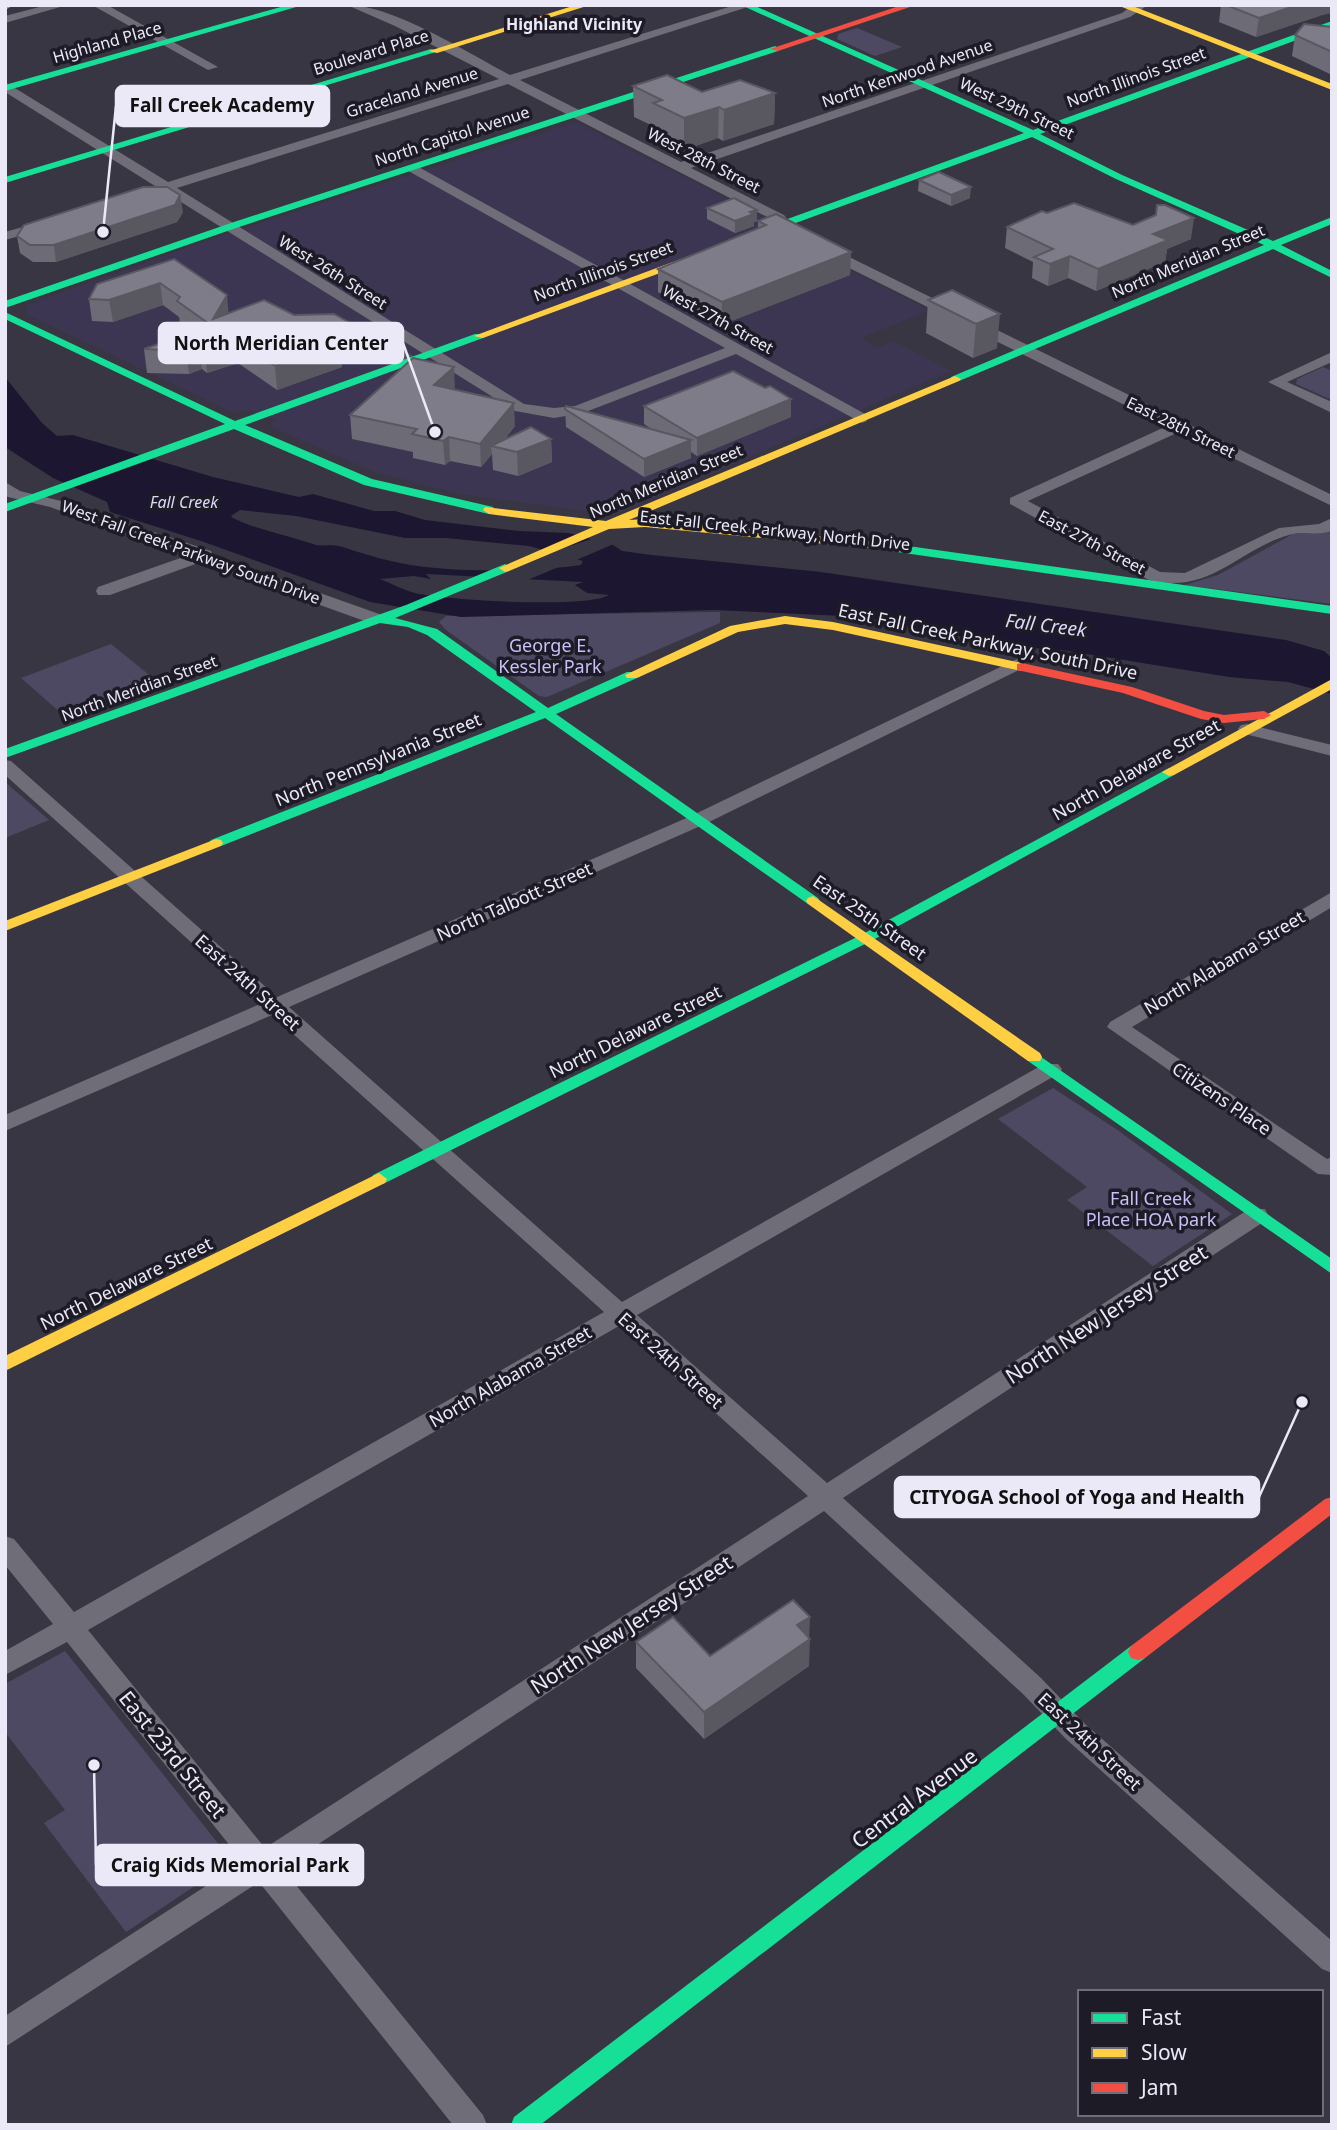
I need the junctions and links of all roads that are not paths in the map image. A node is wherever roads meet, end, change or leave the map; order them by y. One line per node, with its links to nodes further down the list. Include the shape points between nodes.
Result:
1 (10, 5): 9 (main road)
2 (61, 5): 11 (street)
3 (98, 5): 14 (street)
4 (299, 5): 14 (main road, Highland Place)
5 (353, 5): 15 (street, West 28th Street)
6 (586, 5): 15 (main road, Boulevard Place)
7 (746, 5): 13 (main road, West 29th Street); 18 (street, Graceland Avenue)
8 (912, 5): 13 (main road, North Capitol Avenue)
9 (5, 7)
10 (1132, 7): 16 (main road); 19 (street, North Kenwood Avenue)
11 (5, 20)
12 (1332, 24): 16 (main road, North Illinois Street)
13 (815, 37): 19 (main road, West 29th Street); 22 (main road, North Capitol Avenue)
14 (166, 43): 17 (street); 20 (main road, Highland Place)
15 (445, 47): 18 (street, West 28th Street); 24 (main road, Boulevard Place)
16 (1247, 55): 21 (main road); 23 (main road, North Illinois Street)
17 (212, 67)
18 (508, 80): 22 (street, West 28th Street); 28 (street, Graceland Avenue)
19 (922, 84): 23 (main road, West 29th Street); 25 (street, North Kenwood Avenue)
20 (6, 87): 24 (street, West 26th Street)
21 (1332, 88)
22 (576, 114): 25 (street, West 28th Street); 26 (main road, North Capitol Avenue)
23 (1032, 133): 32 (main road, North Illinois Street); 37 (main road, West 29th Street)
24 (107, 150): 27 (main road, Boulevard Place); 28 (street, West 26th Street)
25 (680, 167): 32 (street, West 28th Street, via 782,219)
26 (410, 168): 33 (main road, North Capitol Avenue); 40 (street, West 27th Street)
27 (5, 180)
28 (165, 187): 29 (street, Graceland Avenue); 33 (street, West 26th Street)
29 (146, 193)
30 (58, 220): 35 (street)
31 (1332, 220): 37 (main road, North Meridian Street)
32 (783, 224): 36 (main road, North Illinois Street); 47 (street, West 28th Street, via 786,230)
33 (228, 227): 41 (main road, North Capitol Avenue); 46 (street, West 26th Street)
34 (1332, 231): 37 (main road, North Meridian Street)
35 (5, 236)
36 (732, 243)
37 (1278, 248): 39 (main road, West 29th Street); 47 (main road, North Meridian Street)
38 (707, 252): 40 (main road, North Illinois Street)
39 (1332, 275)
40 (618, 284): 45 (street, West 27th Street); 46 (main road, North Illinois Street)
41 (5, 305)
42 (5, 314): 44 (main road)
43 (5, 325): 44 (main road)
44 (68, 347): 51 (main road, East Fall Creek Parkway, North Drive)
45 (737, 349): 46 (street, West 26th Street, via 592,406 554,413 512,404); 50 (street, West 27th Street)
46 (428, 353): 51 (main road, North Illinois Street)
47 (1031, 353): 50 (main road, North Meridian Street); 52 (street, East 28th Street); 57 (main road, North Meridian Street)
48 (1332, 356): 49 (street, via 1275,382)
49 (1332, 408)
50 (862, 418): 59 (main road, North Meridian Street)
51 (236, 426): 54 (main road, North Illinois Street); 59 (main road, East Fall Creek Parkway, North Drive, via 338,472 416,496)
52 (1179, 426): 55 (street, East 28th Street); 58 (street, East 27th Street, via 1016,500 1155,576 1170,579 1198,574 1286,531 1321,529)
53 (5, 487): 54 (street, West Fall Creek Parkway South Drive)
54 (32, 498): 56 (main road, North Illinois Street); 60 (street, West Fall Creek Parkway South Drive)
55 (1332, 501)
56 (5, 508)
57 (645, 523): 59 (main road, North Meridian Street); 63 (main road, East Fall Creek Parkway, North Drive, via 939,552)
58 (1332, 523)
59 (611, 532): 62 (main road, East Fall Creek Parkway, North Drive, via 925,564); 66 (main road, North Meridian Street, via 582,535); 67 (main road, North Meridian Street)
60 (205, 555): 61 (street); 66 (street, West Fall Creek Parkway South Drive)
61 (103, 592)
62 (1210, 609): 64 (main road, East Fall Creek Parkway, North Drive); 65 (main road)
63 (1332, 610)
64 (1248, 615)
65 (1332, 619)
66 (376, 620): 67 (main road, East 25th Street); 77 (main road, North Meridian Street)
67 (401, 622): 71 (main road, East 25th Street, via 426,629); 78 (main road, North Meridian Street)
68 (763, 622): 69 (main road, East Fall Creek Parkway, South Drive, via 793,620 833,626); 71 (main road, North Pennsylvania Street, via 735,629)
69 (1017, 664): 73 (main road, East Fall Creek Parkway, South Drive, via 1127,690); 79 (street, North Talbott Street)
70 (1332, 683): 72 (main road, North Delaware Street)
71 (547, 713): 79 (main road, East 25th Street); 80 (main road, North Pennsylvania Street)
72 (1276, 713): 73 (main road, North Delaware Street, via 1224,719); 74 (main road, North Delaware Street)
73 (1201, 715): 75 (main road, via 1217,725)
74 (1247, 729): 75 (main road, North Delaware Street); 76 (street)
75 (1218, 747): 83 (main road, North Delaware Street)
76 (1332, 751)
77 (5, 754)
78 (5, 765): 80 (street, East 24th Street)
79 (698, 820): 83 (main road, East 25th Street); 84 (street, North Talbott Street)
80 (131, 877): 82 (main road, North Pennsylvania Street); 84 (street, East 24th Street)
81 (1332, 898): 85 (street, North Alabama Street)
82 (5, 926)
83 (866, 938): 86 (main road, East 25th Street); 88 (main road, North Delaware Street)
84 (274, 1006): 87 (street, North Talbott Street); 88 (street, East 24th Street)
85 (1117, 1027): 89 (street, Citizens Place)
86 (1051, 1069): 90 (main road, East 25th Street); 92 (street, North Alabama Street)
87 (5, 1124)
88 (437, 1150): 92 (street, East 24th Street); 93 (main road, North Delaware Street)
89 (1329, 1167)
90 (1257, 1215): 91 (main road, East 25th Street); 94 (street, North New Jersey Street)
91 (1332, 1268)
92 (620, 1314): 94 (street, East 24th Street); 97 (street, North Alabama Street)
93 (5, 1364)
94 (826, 1497): 99 (street, East 24th Street); 100 (street, North New Jersey Street)
95 (1332, 1504): 99 (main road, Central Avenue)
96 (5, 1546): 97 (street, East 23rd Street)
97 (70, 1627): 98 (street, North Alabama Street); 100 (street, East 23rd Street)
98 (5, 1664)
99 (1058, 1713): 101 (street, East 24th Street); 104 (main road, Central Avenue)
100 (263, 1864): 102 (street, North New Jersey Street); 103 (street, East 23rd Street)
101 (1332, 1960)
102 (5, 2033)
103 (472, 2125)
104 (522, 2125)

